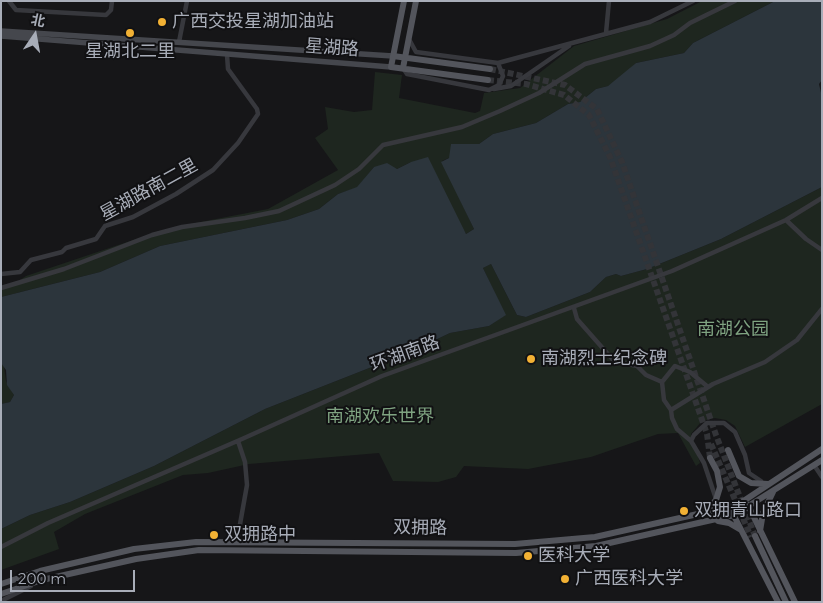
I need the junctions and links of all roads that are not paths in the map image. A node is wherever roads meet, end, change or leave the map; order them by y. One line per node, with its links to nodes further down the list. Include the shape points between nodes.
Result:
1 (9, 1): 2 (street, via 16,10 106,15 111,10)
2 (112, 1)
3 (187, 1): 13 (street)
4 (404, 1): 16 (main road)
5 (416, 1): 12 (main road)
6 (609, 1): 10 (street)
7 (693, 1): 10 (street, via 650,22)
8 (735, 1): 28 (street, via 650,46 585,64 539,93 462,127 383,145 359,169 294,205 245,218 152,235 64,269)
9 (1, 31): 13 (main road, 星湖路)
10 (606, 33): 14 (street)
11 (1, 36): 15 (main road, 星湖路)
12 (409, 36): 17 (main road); 18 (street, via 416,52)
13 (179, 42): 16 (main road, 星湖路)
14 (572, 44): 18 (street); 23 (street, via 511,86)
15 (227, 55): 19 (main road, 星湖路); 27 (street, 星湖路南二里, via 228,69 258,114 238,143 213,170 133,217 105,226 96,239 31,260 20,272)
16 (393, 56): 17 (main road); 19 (main road)
17 (404, 57): 20 (main road); 21 (main road)
18 (498, 63): 23 (street, via 503,76 499,85)
19 (391, 67): 20 (main road)
20 (403, 68): 22 (main road); 23 (street, via 407,74)
21 (490, 69)
22 (488, 80)
23 (489, 90)
24 (822, 198): 25 (street, 环湖南路)
25 (786, 220): 26 (street, via 806,240); 29 (street, 环湖南路, via 672,271)
26 (822, 250)
27 (1, 274)
28 (1, 288)
29 (574, 308): 31 (street, via 577,319 614,361 637,366 646,375); 34 (street, 环湖南路, via 382,376)
30 (822, 309): 32 (street, via 797,340 765,362)
31 (662, 382): 32 (street, via 675,366 690,372); 33 (street, via 664,400)
32 (708, 387): 33 (street)
33 (671, 410): 35 (street, via 677,429)
34 (238, 441): 53 (street, via 245,462 247,485); 54 (street, 环湖南路, via 48,522)
35 (691, 441): 42 (street, via 707,424 724,423 734,432 749,473 756,480); 44 (street, via 708,471)
36 (822, 449): 42 (main road, 双拥路)
37 (728, 450): 42 (main road, via 739,476 751,483)
38 (710, 458): 44 (main road, via 720,487)
39 (822, 460): 40 (main road, 双拥路)
40 (814, 465): 41 (street); 43 (main road, 双拥路)
41 (822, 477)
42 (769, 484): 45 (main road, 双拥路)
43 (773, 492): 47 (main road, 双拥路); 52 (main road)
44 (716, 500): 48 (main road)
45 (745, 500): 46 (main road, 双拥路); 47 (main road)
46 (729, 507): 48 (main road, 双拥路); 49 (main road)
47 (749, 507): 49 (main road, 双拥路); 52 (main road)
48 (703, 514): 53 (main road, 双拥路, via 594,537 515,544)
49 (734, 515): 50 (main road, 双拥路); 51 (main road)
50 (712, 521): 51 (main road, via 729,523); 55 (main road, 双拥路, via 596,546 516,553 199,550 136,559)
51 (741, 530): 60 (main road)
52 (755, 535): 61 (main road); 62 (main road); 63 (main road)
53 (237, 541): 56 (main road, 双拥路, via 134,549 40,571)
54 (1, 547)
55 (42, 580): 57 (main road, 双拥路); 58 (street)
56 (1, 584)
57 (1, 595)
58 (10, 600): 59 (street)
59 (1, 601)
60 (778, 602)
61 (782, 602)
62 (786, 602)
63 (795, 602)

